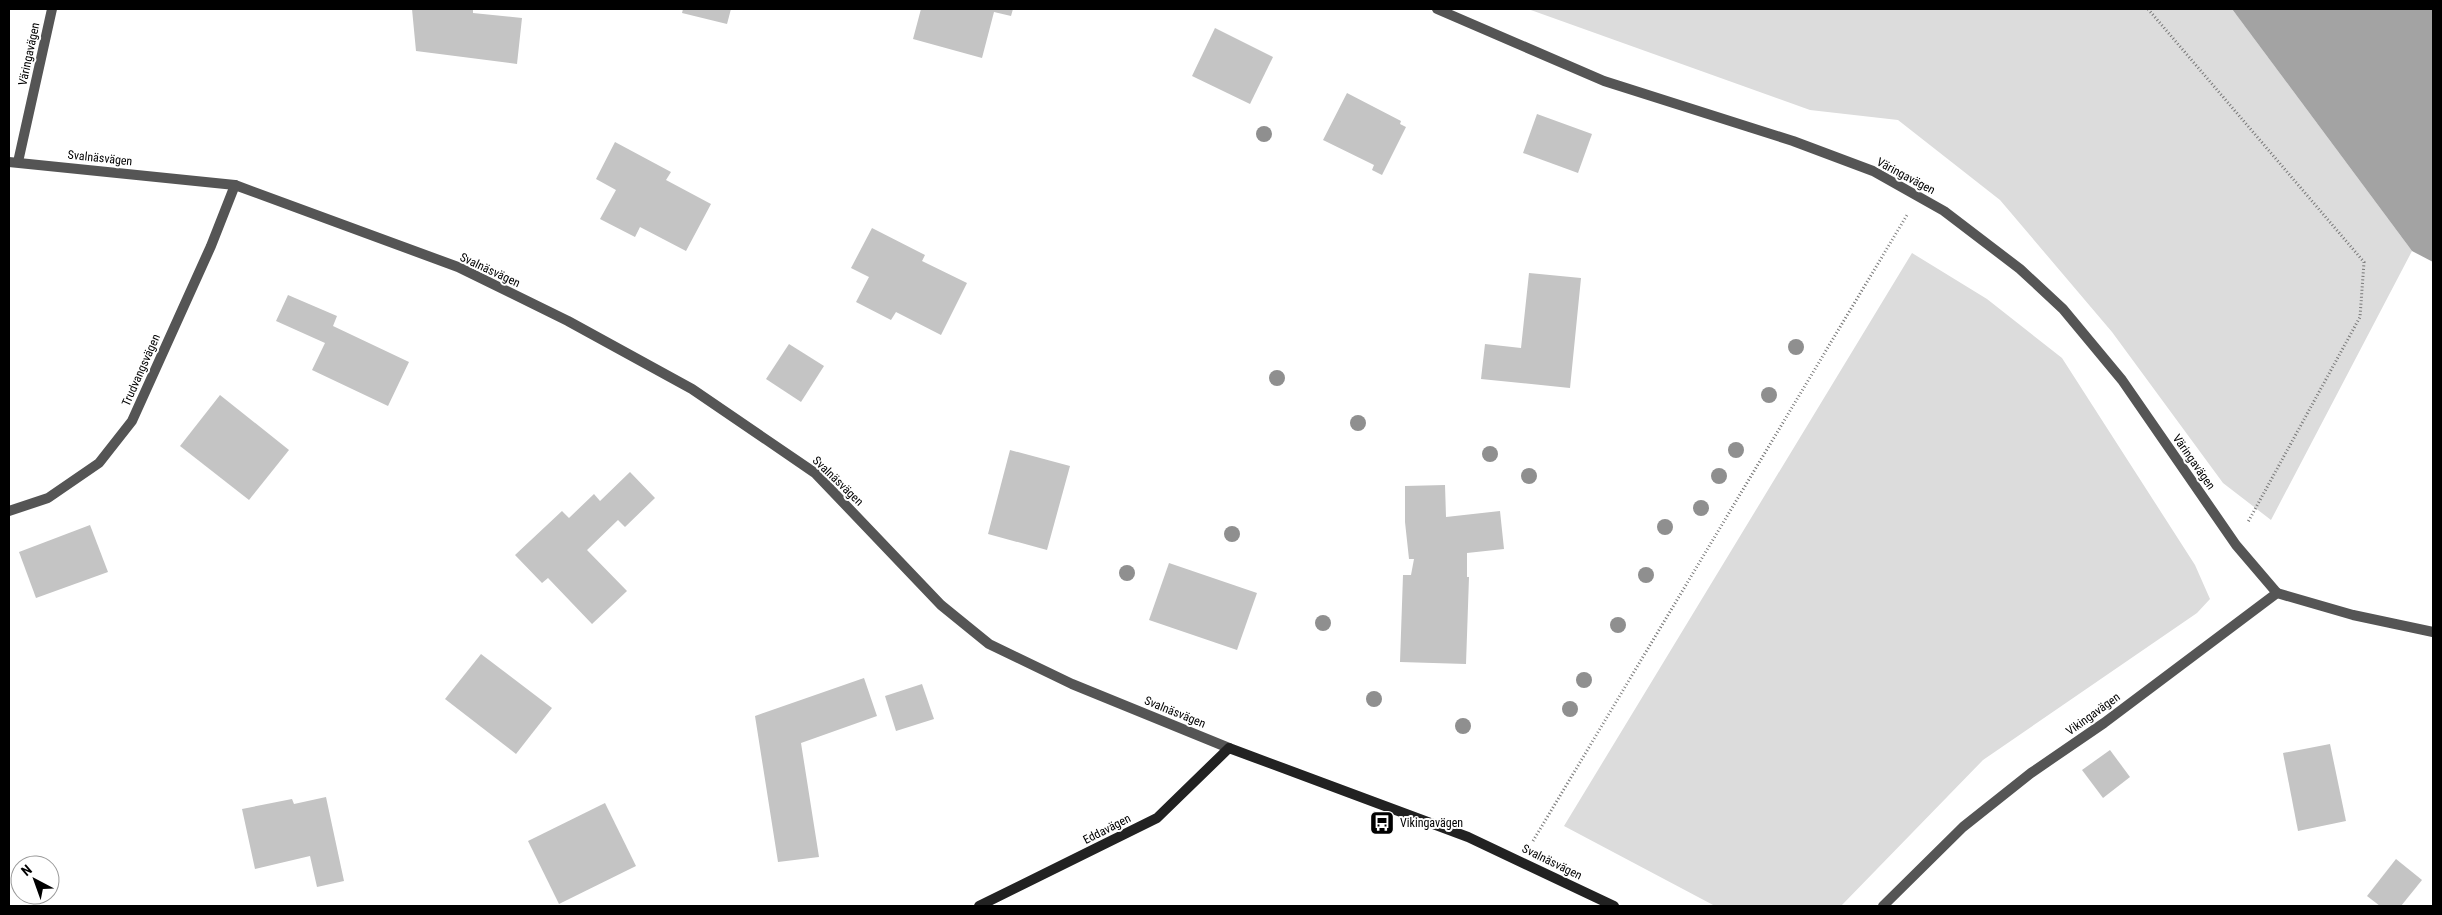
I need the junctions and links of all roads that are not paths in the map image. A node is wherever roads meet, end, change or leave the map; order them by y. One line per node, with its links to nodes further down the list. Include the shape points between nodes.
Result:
1 (52, 9): 3 (street, Väringavägen)
2 (1437, 9): 6 (street, Väringavägen, via 1604,81 1793,141 1864,168 1944,211 2020,269 2063,309 2122,380 2236,545)
3 (13, 162): 4 (street, Svalnäsvägen)
4 (234, 185): 5 (street, Trudvangsvägen, via 132,421 100,462 48,498); 8 (street, Svalnäsvägen, via 458,267 568,321 692,389 814,472 941,605 989,644 1072,684)
5 (9, 511)
6 (2277, 594): 7 (street); 11 (street, Vikingavägen, via 2031,773 1971,821)
7 (2433, 632)
8 (1229, 748): 9 (street, Eddavägen, via 1157,818); 10 (street, Svalnäsvägen, via 1468,837)
9 (979, 906)
10 (1614, 906)
11 (1883, 906)

